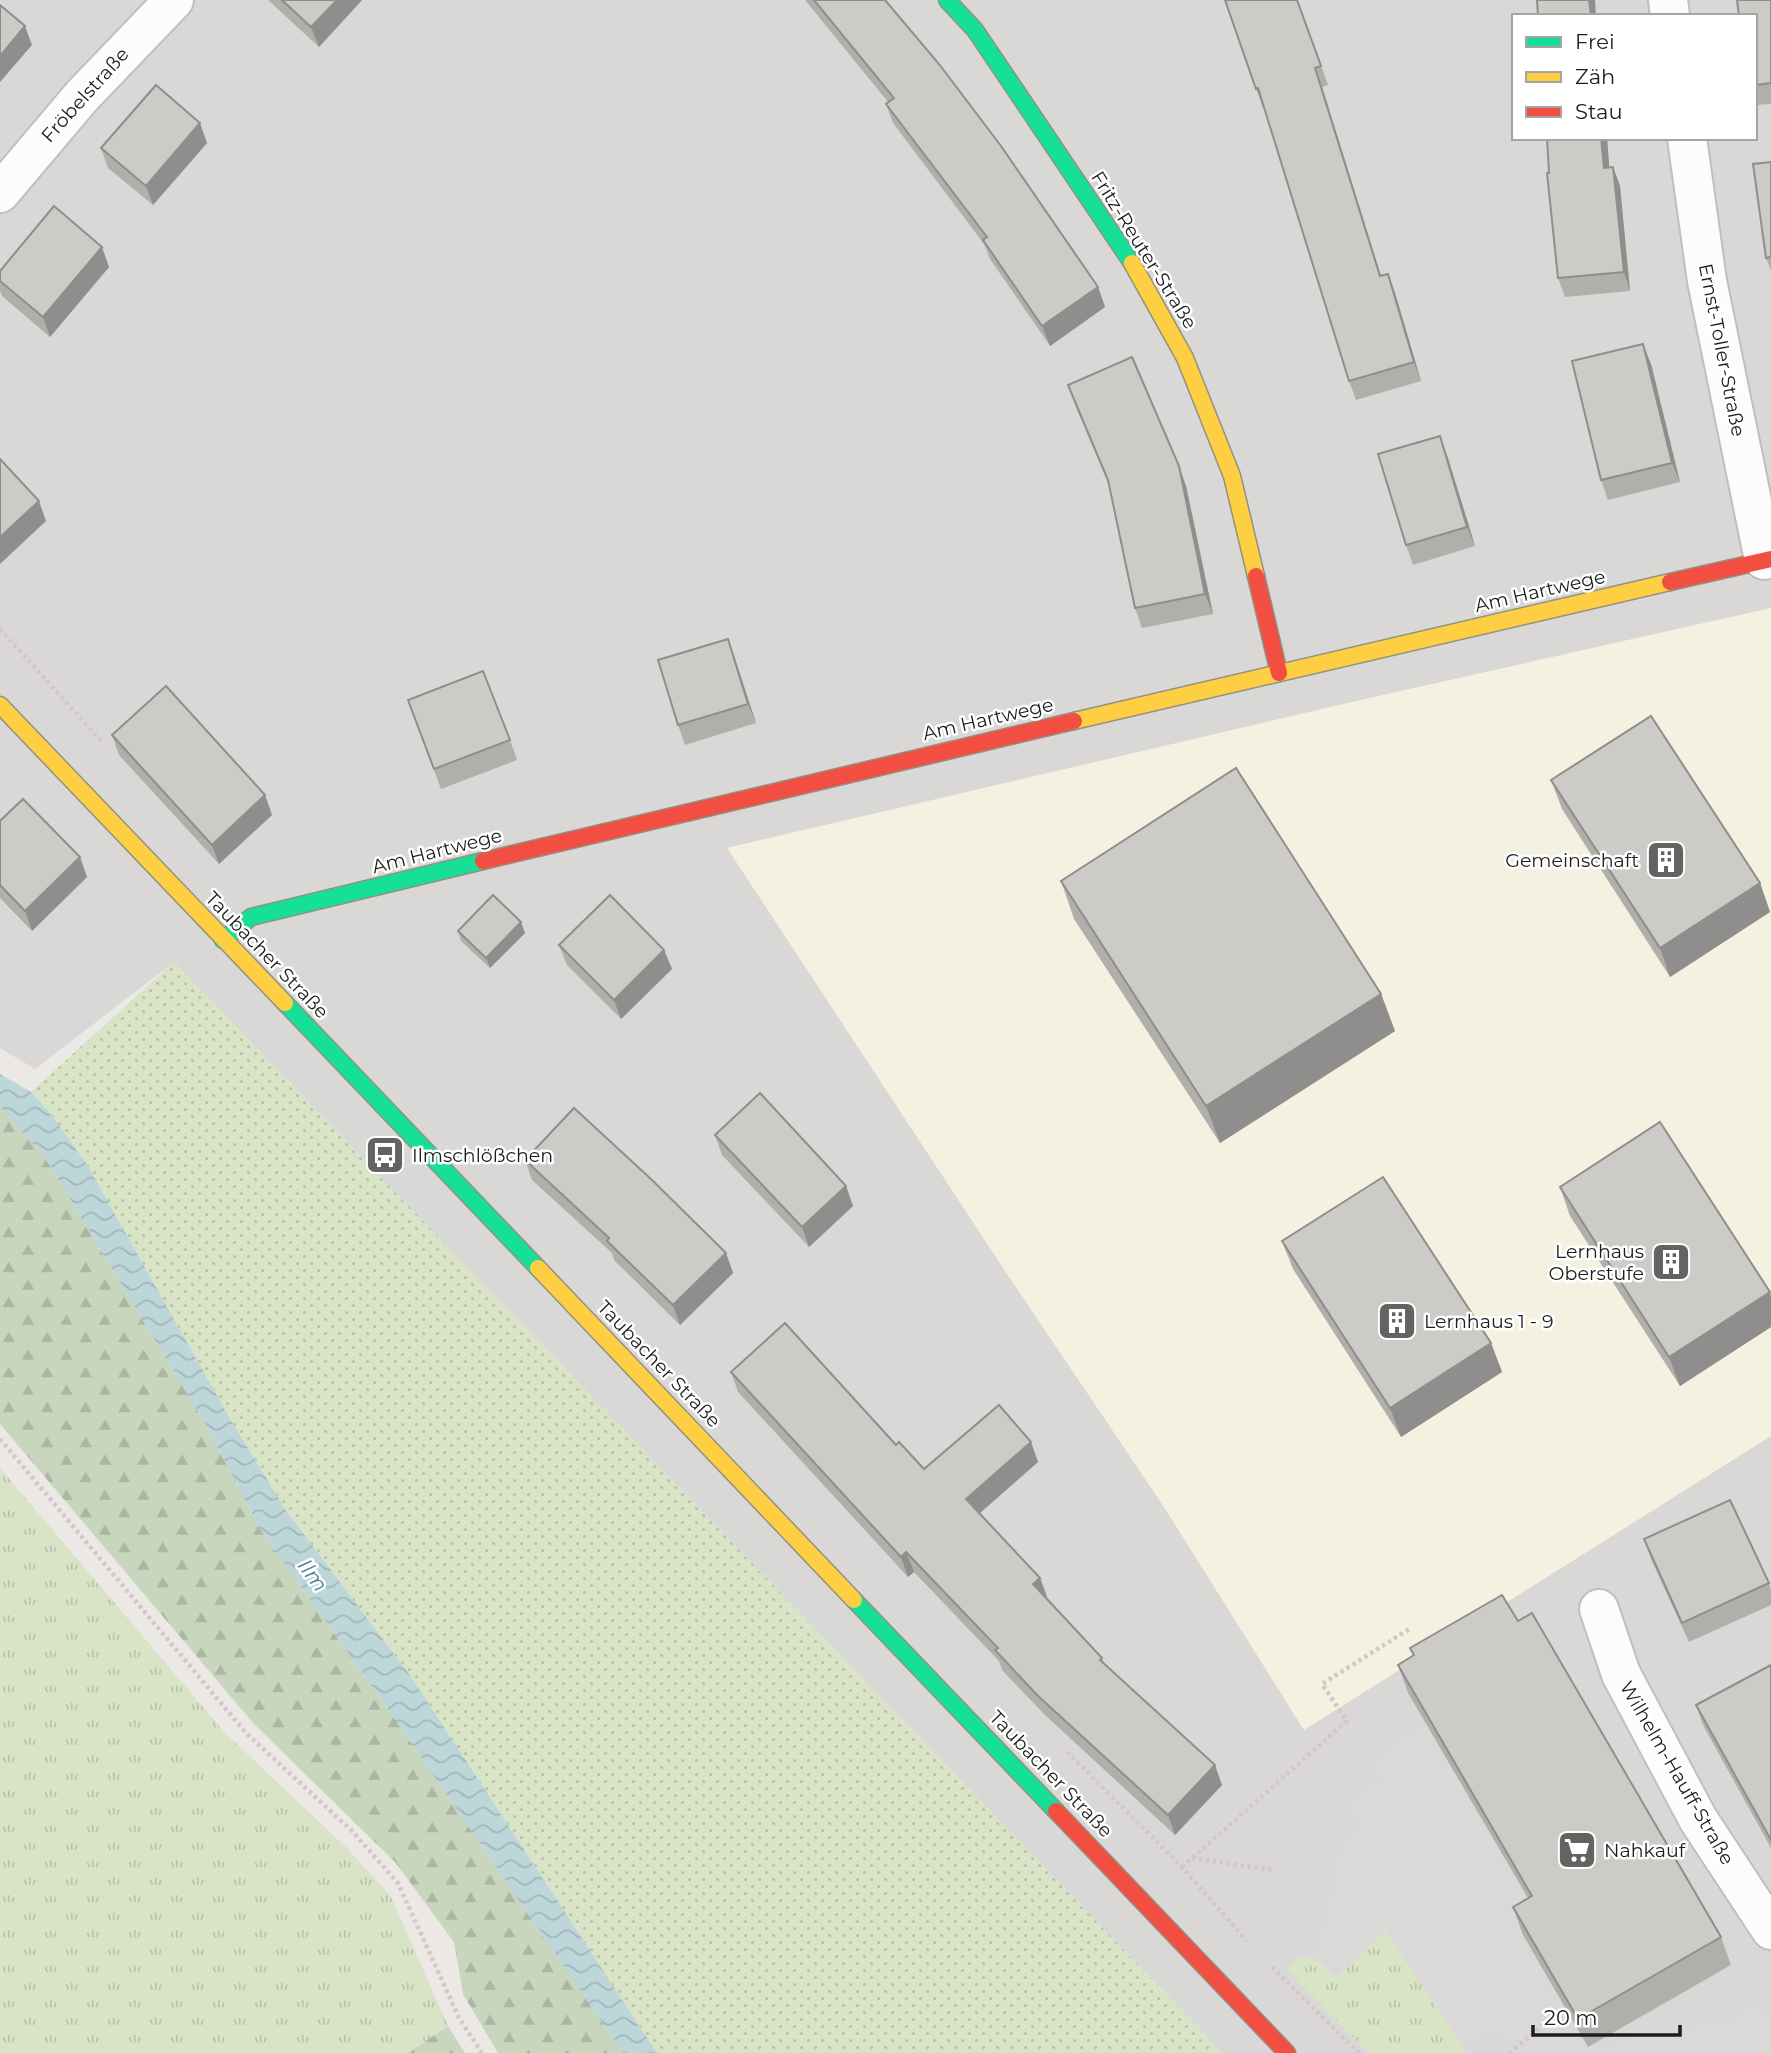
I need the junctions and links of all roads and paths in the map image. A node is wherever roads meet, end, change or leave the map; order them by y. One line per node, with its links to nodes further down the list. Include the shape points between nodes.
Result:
1 (174, 0): 4 (street, Fröbelstraße, via 82,96)
2 (947, 0): 6 (street, Fritz-Reuter-Straße, via 975,30 1130,260 1185,358 1232,476)
3 (1687, 140): 5 (street, Ernst-Toller-Straße, via 1707,281)
4 (0, 193)
5 (1768, 560): 6 (street, Am Hartwege)
6 (1279, 673): 8 (street, Am Hartwege, via 251,917)
7 (0, 705): 8 (street, Taubacher Straße)
8 (223, 940): 18 (street, Taubacher Straße)
9 (0, 1439): 17 (path, via 246,1733 351,1830 398,1883 459,2018)
10 (1599, 1609): 15 (street, Wilhelm-Hauff-Straße, via 1633,1698 1698,1819)
11 (1411, 1629): 12 (path, via 1322,1684 1347,1721)
12 (1191, 1858): 13 (path); 14 (path)
13 (1182, 1867)
14 (1273, 1870)
15 (1771, 1930)
16 (1565, 2008): 19 (path)
17 (482, 2053)
18 (1287, 2053)
19 (1508, 2053)

